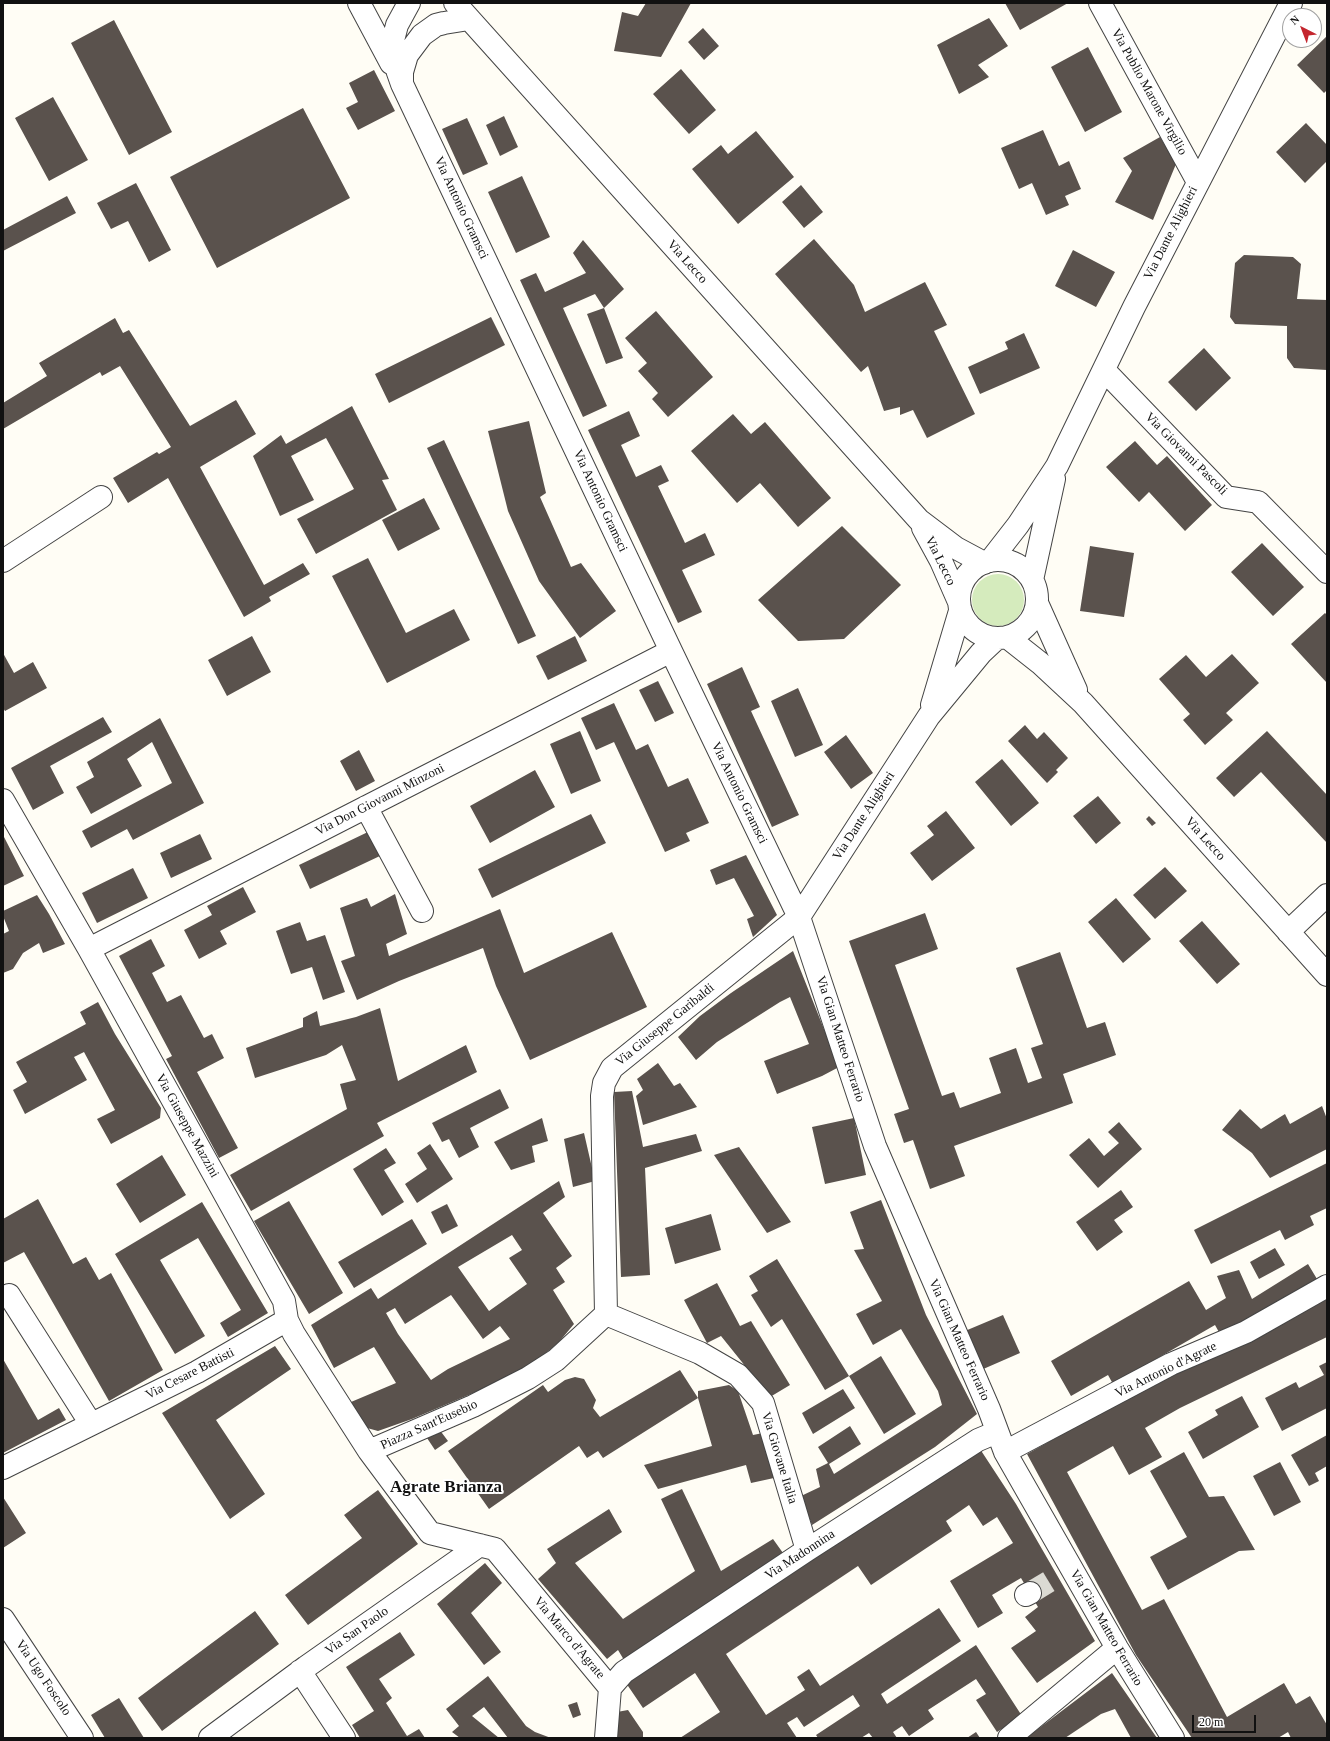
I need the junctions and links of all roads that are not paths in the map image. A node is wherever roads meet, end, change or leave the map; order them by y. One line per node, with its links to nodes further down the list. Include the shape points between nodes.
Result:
1 (359, 3): 7 (street)
2 (409, 3): 7 (street, Via Antonio Gramsci, via 397,25 392,44)
3 (455, 3): 6 (street, Via Lecco)
4 (1100, 3): 8 (street, Via Publio Marone Virgilio)
5 (1291, 3): 8 (street, Via Dante Alighieri)
6 (469, 19): 7 (street, via 444,22 422,36 407,55 402,72); 12 (street, Via Lecco)
7 (402, 84): 20 (street, Via Antonio Gramsci)
8 (1198, 182): 9 (street, Via Dante Alighieri)
9 (1104, 370): 10 (street, Via Dante Alighieri); 15 (street, Via Giovanni Pascoli, via 1226,497 1258,502)
10 (1057, 466): 14 (street, Via Dante Alighieri, via 1018,525); 16 (street, Via Dante Alighieri)
11 (102, 497): 13 (street)
12 (919, 520): 14 (street, Via Lecco, via 964,554); 18 (street, Via Lecco, via 941,561)
13 (3, 561)
14 (987, 562): 16 (street, via 998,560 1011,563 1024,570); 18 (street, via 972,570 965,579 960,590)
15 (1327, 572)
16 (1032, 580): 17 (street, via 1036,589)
17 (1036, 603): 19 (street, via 1031,620 1025,628); 21 (street, Via Lecco)
18 (959, 606): 19 (street, via 967,623 977,632 990,638); 22 (street, Via Dante Alighieri)
19 (1002, 638): 21 (street, Via Lecco, via 1040,664); 22 (street, Via Dante Alighieri, via 981,653)
20 (671, 651): 24 (street, Via Don Giovanni Minzoni); 27 (street, Via Antonio Gramsci)
21 (1083, 703): 28 (street, Via Lecco)
22 (929, 716): 27 (street, Via Dante Alighieri)
23 (3, 800): 29 (street, Via Giuseppe Mazzini)
24 (366, 807): 26 (street); 29 (street, Via Don Giovanni Minzoni)
25 (1327, 895): 28 (street)
26 (422, 911)
27 (799, 917): 33 (street, Via Giuseppe Garibaldi, via 612,1068 604,1083 602,1096); 36 (street, Via Gian Matteo Ferrario, via 875,1146)
28 (1288, 932): 30 (street, Via Lecco)
29 (89, 949): 34 (street, Via Giuseppe Mazzini, via 284,1301)
30 (1327, 975)
31 (1327, 1286): 38 (street, Via Antonio d'Agrate, via 1246,1332 1172,1364)
32 (9, 1296): 35 (street)
33 (606, 1314): 37 (street, Piazza Sant'Eusebio, via 556,1360 528,1378 473,1406); 41 (street, Via Giovane Italia, via 700,1353 738,1375 763,1403)
34 (287, 1320): 35 (street, Via Cesare Battisti, via 197,1372); 37 (street, Via Giuseppe Mazzini)
35 (90, 1424): 39 (street, Via Cesare Battisti)
36 (997, 1432): 38 (street, Via Gian Matteo Ferrario); 41 (street, Via Madonnina, via 978,1440)
37 (368, 1451): 40 (street, Piazza Sant'Eusebio, via 430,1533)
38 (1005, 1452): 43 (street, Via Gian Matteo Ferrario, via 1065,1572)
39 (3, 1468)
40 (487, 1547): 44 (street, Via San Paolo); 45 (street, Via Marco d'Agrate)
41 (807, 1550): 45 (street, Via Madonnina, via 624,1672)
42 (3, 1619): 46 (street, Via Ugo Foscolo)
43 (1117, 1648): 50 (street); 51 (street, Via Gian Matteo Ferrario)
44 (300, 1671): 47 (street, Via San Paolo); 48 (street)
45 (610, 1688): 49 (street, Via Marco d'Agrate)
46 (82, 1738)
47 (210, 1738)
48 (344, 1738)
49 (606, 1738)
50 (1009, 1738)
51 (1173, 1738)

